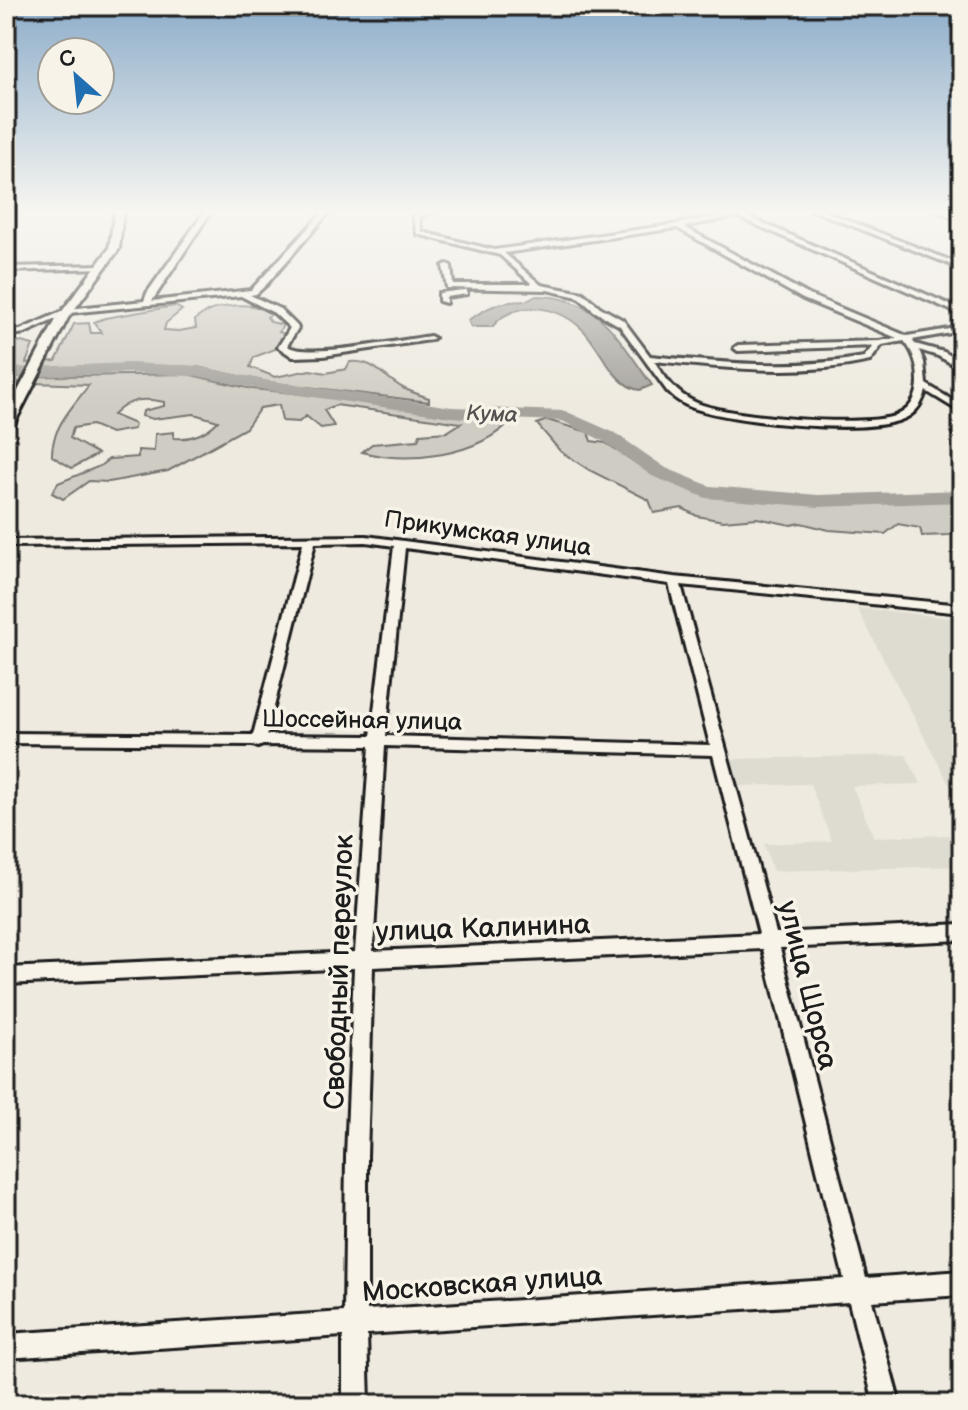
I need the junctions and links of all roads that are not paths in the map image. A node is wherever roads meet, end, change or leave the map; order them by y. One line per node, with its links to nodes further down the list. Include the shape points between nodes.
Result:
1 (94, 276): 14 (main road)
2 (163, 276): 12 (street)
3 (269, 276): 10 (street, via 253,292)
4 (448, 276): 9 (street, via 450,286)
5 (527, 276): 8 (street)
6 (770, 276): 18 (street)
7 (877, 276): 13 (street)
8 (538, 286): 9 (street); 21 (street, via 583,296 622,323)
9 (523, 288): 11 (street, via 442,295)
10 (242, 294): 12 (street); 17 (street, via 277,311 294,328 282,347 293,354)
11 (443, 301)
12 (147, 303): 14 (street)
13 (962, 313)
14 (65, 314): 16 (street, via 52,314 27,332); 25 (main road)
15 (962, 329): 18 (street)
16 (6, 334)
17 (430, 338)
18 (910, 342): 19 (street); 22 (street); 23 (street)
19 (879, 343): 20 (street); 21 (street, via 867,359 812,368)
20 (738, 348)
21 (649, 358): 23 (street, via 679,398 753,417 842,424 891,420 913,407 922,395)
22 (962, 366)
23 (921, 384): 24 (street)
24 (962, 410)
25 (6, 426)
26 (310, 539): 27 (street, Прикумская улица); 28 (street, Прикумская улица); 33 (street)
27 (6, 543)
28 (400, 544): 29 (street, Прикумская улица); 32 (street, Свободный переулок)
29 (674, 581): 30 (street, Прикумская улица); 34 (street, улица Щорса)
30 (962, 609)
31 (6, 738): 33 (street, Шоссейная улица)
32 (378, 741): 33 (street, Шоссейная улица); 34 (street, Шоссейная улица); 37 (street, Свободный переулок)
33 (258, 742)
34 (718, 750): 36 (street, улица Щорса)
35 (962, 932): 36 (street, улица Калинина)
36 (770, 943): 37 (street, улица Калинина); 40 (street, улица Щорса)
37 (364, 960): 38 (street, улица Калинина); 41 (street, Свободный переулок)
38 (6, 976)
39 (962, 1283): 40 (street, Московская улица)
40 (855, 1288): 41 (street, Московская улица); 44 (street, улица Щорса)
41 (355, 1322): 42 (street, Московская улица); 43 (street, Свободный переулок)
42 (6, 1346)
43 (356, 1404)
44 (887, 1404)

